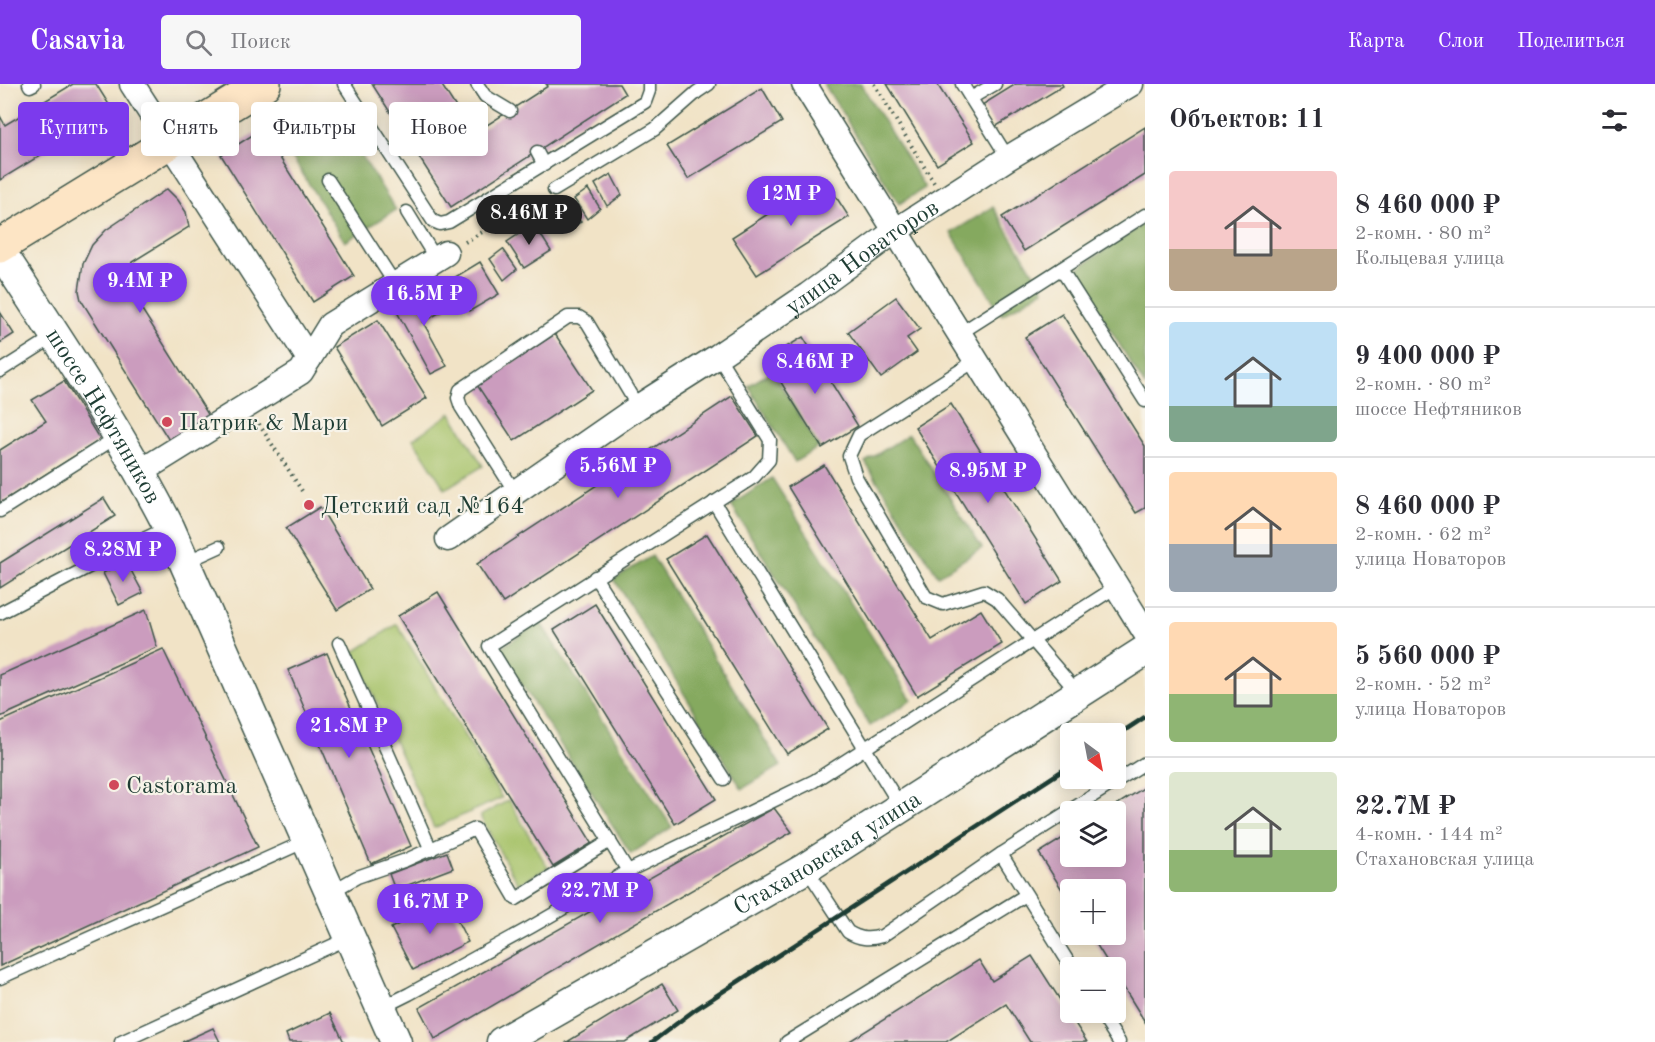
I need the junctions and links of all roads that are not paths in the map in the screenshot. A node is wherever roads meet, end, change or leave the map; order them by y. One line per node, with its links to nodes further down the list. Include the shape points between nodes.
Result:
1 (29, 84): 2 (lane)
2 (34, 84)
3 (132, 84): 15 (street)
4 (264, 84): 16 (main road)
5 (344, 84): 22 (lane, via 432,221 449,222)
6 (477, 84): 17 (lane, via 485,96)
7 (649, 84): 22 (lane, via 645,102)
8 (709, 84): 13 (lane)
9 (804, 84): 27 (street)
10 (963, 84): 14 (lane)
11 (995, 84): 14 (lane)
12 (1131, 84): 21 (street, улица Новаторов)
13 (694, 88): 24 (lane, via 655,129)
14 (971, 98): 21 (lane)
15 (144, 102)
16 (235, 102)
17 (510, 111)
18 (537, 152): 22 (lane)
19 (147, 156): 28 (main road)
20 (179, 156): 36 (street)
21 (1008, 158): 27 (street, улица Новаторов)
22 (544, 165)
23 (328, 180): 32 (lane)
24 (554, 190)
25 (407, 212): 29 (lane)
26 (1145, 215): 31 (lane)
27 (895, 231): 33 (street); 35 (street, улица Новаторов)
28 (0, 246)
29 (441, 256): 32 (street)
30 (0, 260): 34 (street, шоссе Нефтяников, via 8,263)
31 (1060, 269): 33 (lane); 39 (lane)
32 (395, 284): 36 (street, via 330,325)
33 (959, 334): 37 (street)
34 (55, 336): 38 (lane); 41 (street, шоссе Нефтяников)
35 (718, 356): 40 (street, улица Новаторов); 44 (lane, via 770,440 769,460 754,477)
36 (309, 359): 42 (street, via 301,372)
37 (975, 361): 51 (street); 54 (lane, via 859,435 849,456 856,477 926,597 943,604 984,591 997,599)
38 (0, 371)
39 (1145, 401)
40 (638, 406): 43 (street, улица Новаторов); 43 (lane, via 587,322 579,317 568,317 460,390 461,407)
41 (118, 436): 42 (street, шоссе Нефтяников); 45 (lane)
42 (140, 472): 46 (street, шоссе Нефтяников)
43 (515, 492): 47 (street, улица Новаторов)
44 (714, 502): 50 (lane); 58 (lane)
45 (0, 511)
46 (169, 527): 49 (street, шоссе Нефтяников); 52 (lane)
47 (448, 539)
48 (219, 547): 49 (lane)
49 (186, 562): 62 (street, шоссе Нефтяников)
50 (595, 577): 60 (lane); 63 (lane, via 489,646)
51 (1116, 587): 53 (street); 54 (lane)
52 (0, 613)
53 (1145, 632)
54 (1035, 641): 57 (lane); 58 (lane)
55 (339, 644): 64 (lane)
56 (1145, 651): 57 (street, Стахановская улица)
57 (1079, 694): 61 (street, Стахановская улица)
58 (865, 748): 61 (lane); 67 (lane, via 814,781)
59 (1145, 763): 65 (lane)
60 (724, 779)
61 (901, 807): 66 (street, Стахановская улица)
62 (306, 841): 68 (street, шоссе Нефтяников); 72 (lane)
63 (610, 841): 64 (lane, via 516,899 475,829); 67 (lane)
64 (431, 850): 68 (lane, via 357,877)
65 (1001, 854): 66 (lane, via 882,936 870,939 848,932); 69 (lane)
66 (806, 868): 77 (street, Стахановская улица)
67 (628, 871): 73 (lane)
68 (329, 893): 70 (street, шоссе Нефтяников)
69 (1026, 895): 71 (lane); 78 (lane)
70 (350, 938): 73 (street, шоссе Нефтяников); 75 (lane)
71 (1065, 957)
72 (0, 978)
73 (381, 1008): 76 (street, шоссе Нефтяников)
74 (1107, 1023): 79 (lane)
75 (121, 1042)
76 (396, 1042)
77 (502, 1042)
78 (788, 1042)
79 (1119, 1042)

